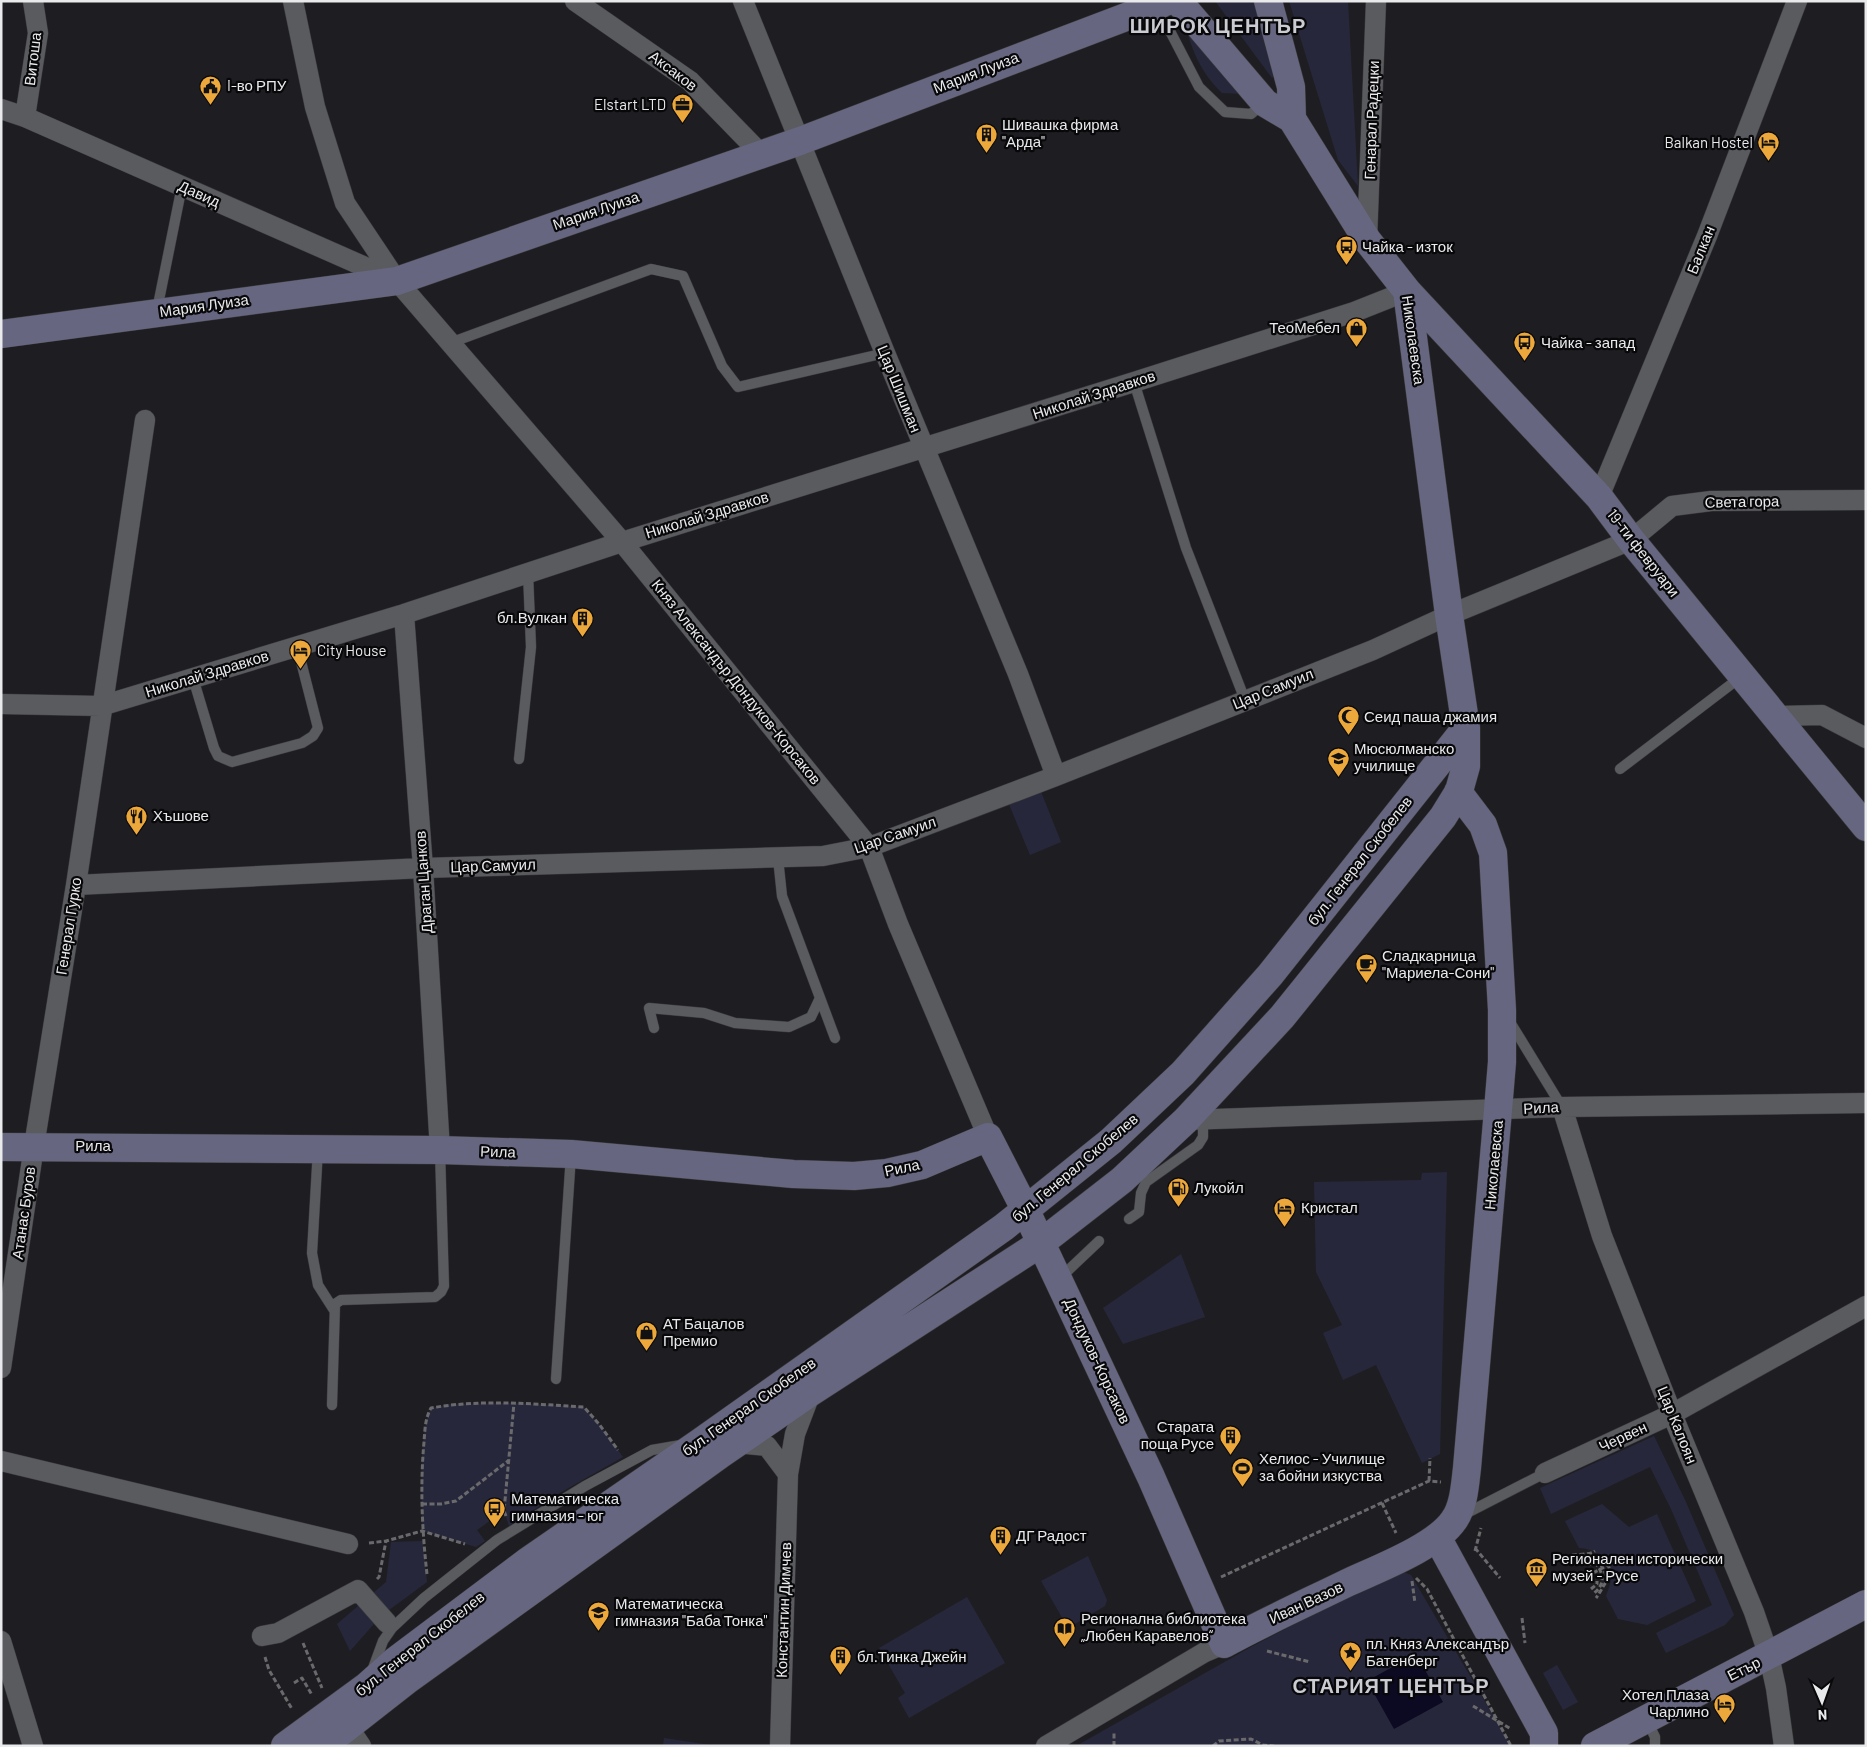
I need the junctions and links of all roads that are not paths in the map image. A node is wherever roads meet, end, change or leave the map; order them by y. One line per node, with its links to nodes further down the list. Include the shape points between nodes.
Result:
1 (33, 1): 11 (street, Витоша, via 38,33)
2 (293, 1): 17 (street, via 315,107 345,203)
3 (575, 1): 14 (street, Аксаков, via 690,81)
4 (743, 1): 13 (street, Цар Шишман)
5 (1268, 1): 12 (main road, via 1291,87)
6 (1376, 1): 16 (street, Генарал Радецки)
7 (1797, 1): 26 (street, Балкан, via 1707,236)
8 (1167, 2): 9 (main road, Николаевска); 9 (lane, via 1199,87 1225,112 1251,114); 13 (main road, Мария Луиза)
9 (1265, 102): 12 (main road, Николаевска)
10 (1, 109): 11 (street, Давид)
11 (25, 118): 15 (street, Давид)
12 (1292, 119): 16 (main road, Николаевска)
13 (800, 140): 14 (main road, Мария Луиза); 22 (street, Цар Шишман)
14 (761, 154): 17 (main road, Мария Луиза)
15 (182, 186): 17 (street, Давид); 19 (lane)
16 (1367, 240): 18 (main road, Николаевска)
17 (397, 281): 19 (main road, Мария Луиза); 21 (street, Княз Александър Дондуков-Корсаков)
18 (1407, 291): 23 (street, Николай Здравков, via 1354,312); 26 (main road, 19-ти февруари); 32 (main road, Николаевска)
19 (157, 313): 20 (main road, Мария Луиза)
20 (1, 334)
21 (450, 343): 22 (lane, via 652,269 683,276 722,366 738,387); 29 (street, Княз Александър Дондуков-Корсаков)
22 (885, 353): 25 (street, Цар Шишман)
23 (1134, 382): 25 (street, Николай Здравков); 36 (lane, via 1186,548)
24 (145, 420): 38 (street, Генерал Гурко)
25 (924, 448): 29 (street, Николай Здравков); 44 (street, Цар Шишман, via 1018,674)
26 (1599, 497): 28 (main road, 19-ти февруари)
27 (1866, 500): 28 (street, Света гора, via 1711,501 1672,506)
28 (1631, 540): 32 (street, Цар Самуил); 34 (main road, 19-ти февруари)
29 (622, 542): 30 (street, Николай Здравков); 47 (street, Княз Александър Дондуков-Корсаков)
30 (528, 573): 31 (street, Николай Здравков); 42 (lane, via 531,647)
31 (404, 614): 33 (street, Николай Здравков); 49 (street, Драган Цанков)
32 (1449, 615): 36 (street, Цар Самуил, via 1374,650); 40 (main road, Николаевска)
33 (297, 646): 35 (street, Николай Здравков); 35 (lane, via 318,728 302,742 232,762 218,756)
34 (1742, 676): 39 (main road, 19-ти февруари); 43 (lane)
35 (193, 678): 38 (street, Николай Здравков)
36 (1245, 700): 44 (street, Цар Самуил)
37 (1, 704): 38 (street, Николай Здравков)
38 (101, 706): 50 (street, Генерал Гурко)
39 (1773, 716): 41 (street, via 1822,716); 46 (main road, 19-ти февруари)
40 (1466, 728): 45 (main road, бул. Генерал Скобелев, via 1466,766); 65 (main road, бул. Генерал Скобелев, via 1270,975 1183,1073 1111,1142)
41 (1866, 738)
42 (519, 760)
43 (1620, 769)
44 (1056, 776): 47 (street, Цар Самуил)
45 (1458, 792): 52 (main road, Николаевска, via 1483,825 1493,852); 58 (main road, бул. Генерал Скобелев, via 1443,817 1282,1017)
46 (1866, 827)
47 (869, 847): 48 (street, Цар Самуил, via 823,856); 59 (street, Княз Александър Дондуков-Корсаков)
48 (778, 858): 49 (street, Цар Самуил); 51 (lane, via 782,896)
49 (423, 868): 50 (street, Цар Самуил); 63 (street, Драган Цанков)
50 (76, 884): 61 (street, Генерал Гурко)
51 (820, 998): 53 (lane, via 811,1017 789,1027 735,1023 704,1013 649,1008); 54 (lane)
52 (1502, 1010): 56 (lane); 57 (main road, Николаевска)
53 (654, 1028)
54 (835, 1038)
55 (1866, 1103): 56 (street, Рила)
56 (1562, 1107): 57 (street, Рила); 76 (street, Цар Калоян, via 1602,1236)
57 (1498, 1110): 58 (street, Рила); 82 (main road, Николаевска, via 1467,1468)
58 (1194, 1120): 66 (lane, via 1203,1137 1198,1145 1146,1182 1139,1212); 68 (main road, бул. Генерал Скобелев)
59 (988, 1137): 64 (main road, Рила, via 922,1165 854,1176 793,1174); 65 (main road, Дондуков-Корсаков)
60 (1, 1146): 61 (main road, Рила)
61 (34, 1146): 62 (main road, Рила); 72 (street, Атанас Буров)
62 (318, 1148): 63 (main road, Рила); 71 (lane, via 312,1252 318,1285)
63 (440, 1150): 64 (main road, Рила); 71 (lane, via 444,1286 441,1292 435,1297 342,1300 335,1304)
64 (571, 1154): 73 (lane)
65 (1026, 1210): 68 (main road, Дондуков-Корсаков); 77 (main road, бул. Генерал Скобелев)
66 (1130, 1219)
67 (1099, 1241): 69 (lane)
68 (1041, 1243): 69 (main road, Дондуков-Корсаков); 74 (main road, бул. Генерал Скобелев)
69 (1058, 1279): 89 (main road, Дондуков-Корсаков, via 1151,1477)
70 (1866, 1306): 76 (street, Червен)
71 (334, 1310): 75 (lane)
72 (1, 1368)
73 (556, 1379)
74 (811, 1392): 78 (main road, бул. Генерал Скобелев); 81 (street, Константин Димчев, via 796,1434)
75 (332, 1405)
76 (1672, 1414): 80 (street, Червен); 90 (street, Цар Калоян)
77 (699, 1443): 91 (main road, бул. Генерал Скобелев, via 528,1561 395,1661); 91 (lane, via 652,1450 584,1486 497,1540 392,1628 383,1641)
78 (736, 1443): 81 (street, via 767,1446); 93 (main road, бул. Генерал Скобелев, via 406,1681)
79 (1, 1460): 84 (street)
80 (1545, 1473): 82 (lane, Червен)
81 (788, 1474): 97 (street, Константин Димчев)
82 (1456, 1518): 83 (main road, Николаевска)
83 (1436, 1538): 89 (main road, Иван Вазов, via 1408,1565 1257,1626); 99 (main road, via 1544,1734)
84 (348, 1544)
85 (1866, 1604): 90 (main road, Етър)
86 (386, 1623): 87 (street, via 358,1590 278,1633)
87 (262, 1636)
88 (1, 1641): 94 (street)
89 (1224, 1644): 98 (street, Иван Вазов, via 1205,1652)
90 (1769, 1656): 92 (main road, Етър); 102 (street, Цар Калоян)
91 (367, 1686): 95 (main road, бул. Генерал Скобелев)
92 (1646, 1719): 100 (main road, Етър); 101 (lane, via 1655,1737)
93 (355, 1736): 96 (main road, бул. Генерал Скобелев)
94 (33, 1746)
95 (285, 1746)
96 (323, 1746)
97 (780, 1746)
98 (1046, 1746)
99 (1544, 1746)
100 (1595, 1746)
101 (1655, 1746)
102 (1784, 1746)

